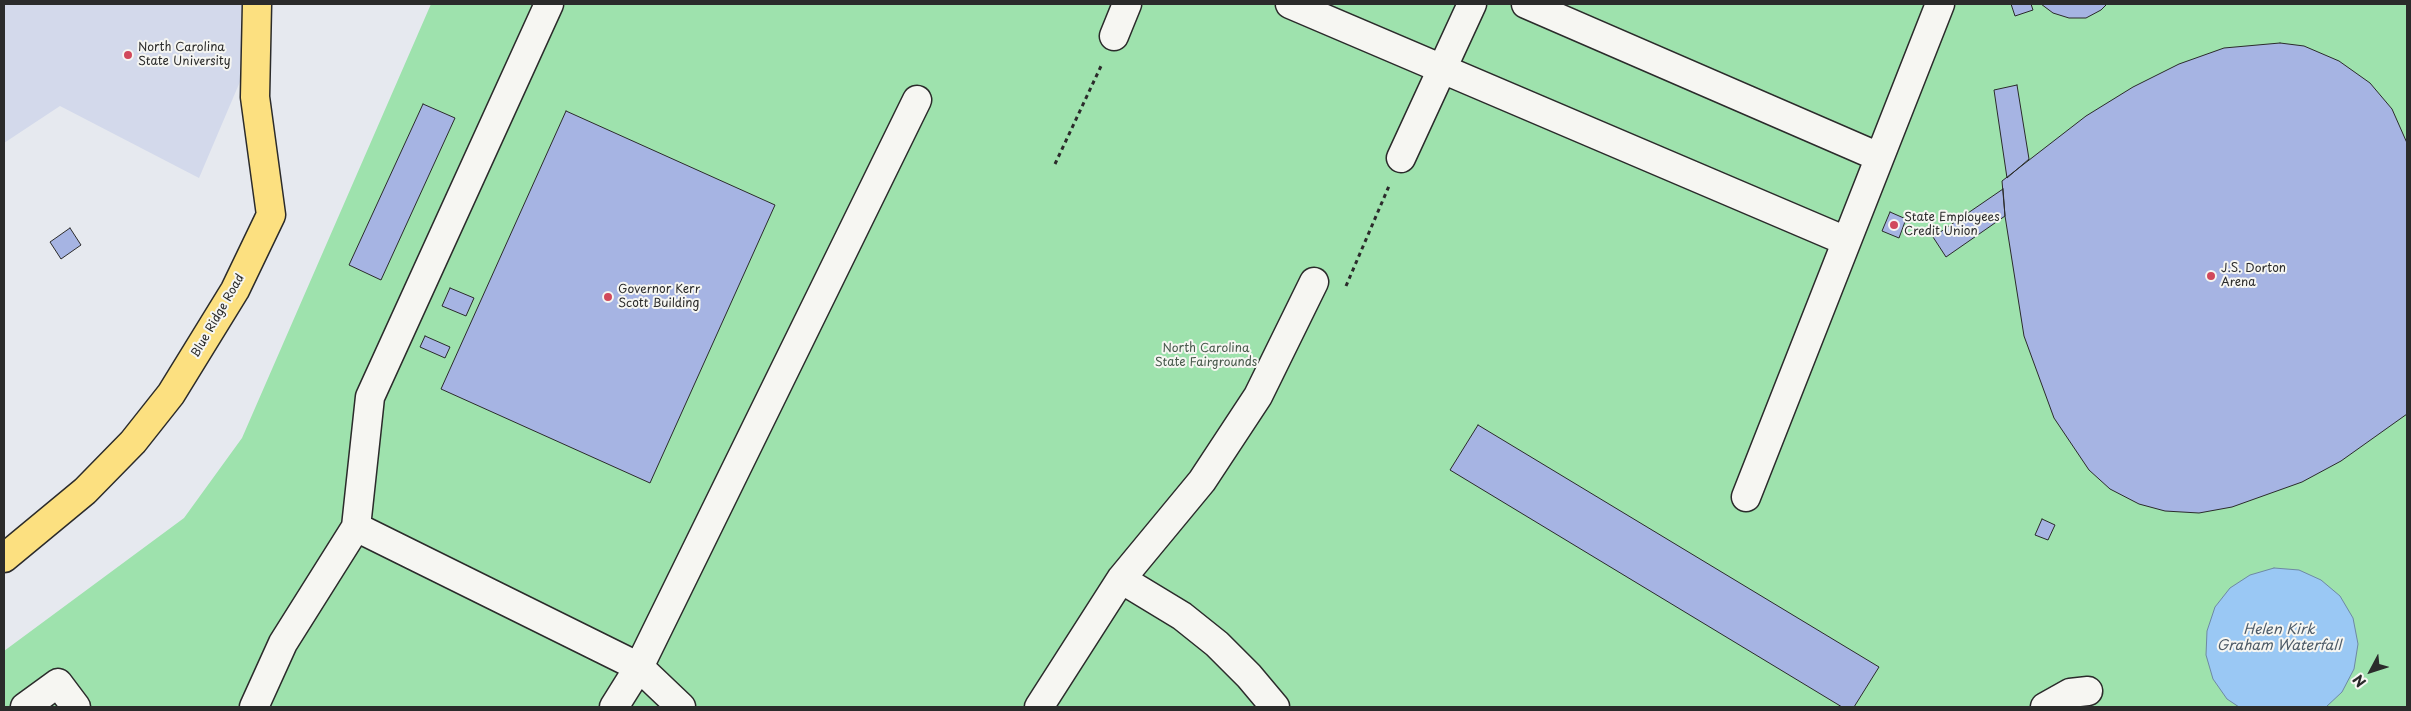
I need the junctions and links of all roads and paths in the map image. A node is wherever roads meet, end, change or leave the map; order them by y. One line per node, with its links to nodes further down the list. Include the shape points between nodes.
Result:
1 (257, 4): 19 (main road, Blue Ridge Road, via 255,96 271,215 235,290 171,394 133,442 85,491)
2 (549, 4): 18 (lane, via 370,396)
3 (1127, 4): 8 (lane)
4 (1290, 4): 9 (lane)
5 (1472, 4): 9 (lane)
6 (1526, 4): 12 (lane)
7 (1940, 4): 12 (lane)
8 (1114, 36): 13 (path)
9 (1441, 68): 11 (lane); 14 (lane)
10 (917, 100): 21 (lane)
11 (1400, 158): 16 (path)
12 (1879, 158): 14 (lane)
13 (1055, 164)
14 (1846, 241): 17 (lane)
15 (1314, 282): 20 (lane, via 1258,396 1202,481)
16 (1343, 295)
17 (1746, 497)
18 (356, 526): 21 (lane); 25 (lane, via 283,643)
19 (4, 558)
20 (1121, 579): 28 (lane); 29 (lane, via 1182,616 1217,644)
21 (639, 667): 26 (lane); 27 (lane)
22 (2088, 691): 30 (lane, via 2070,693)
23 (24, 707): 24 (lane, via 58,683)
24 (76, 707)
25 (254, 707)
26 (614, 707)
27 (681, 707)
28 (1039, 707)
29 (1275, 707)
30 (2045, 707)

